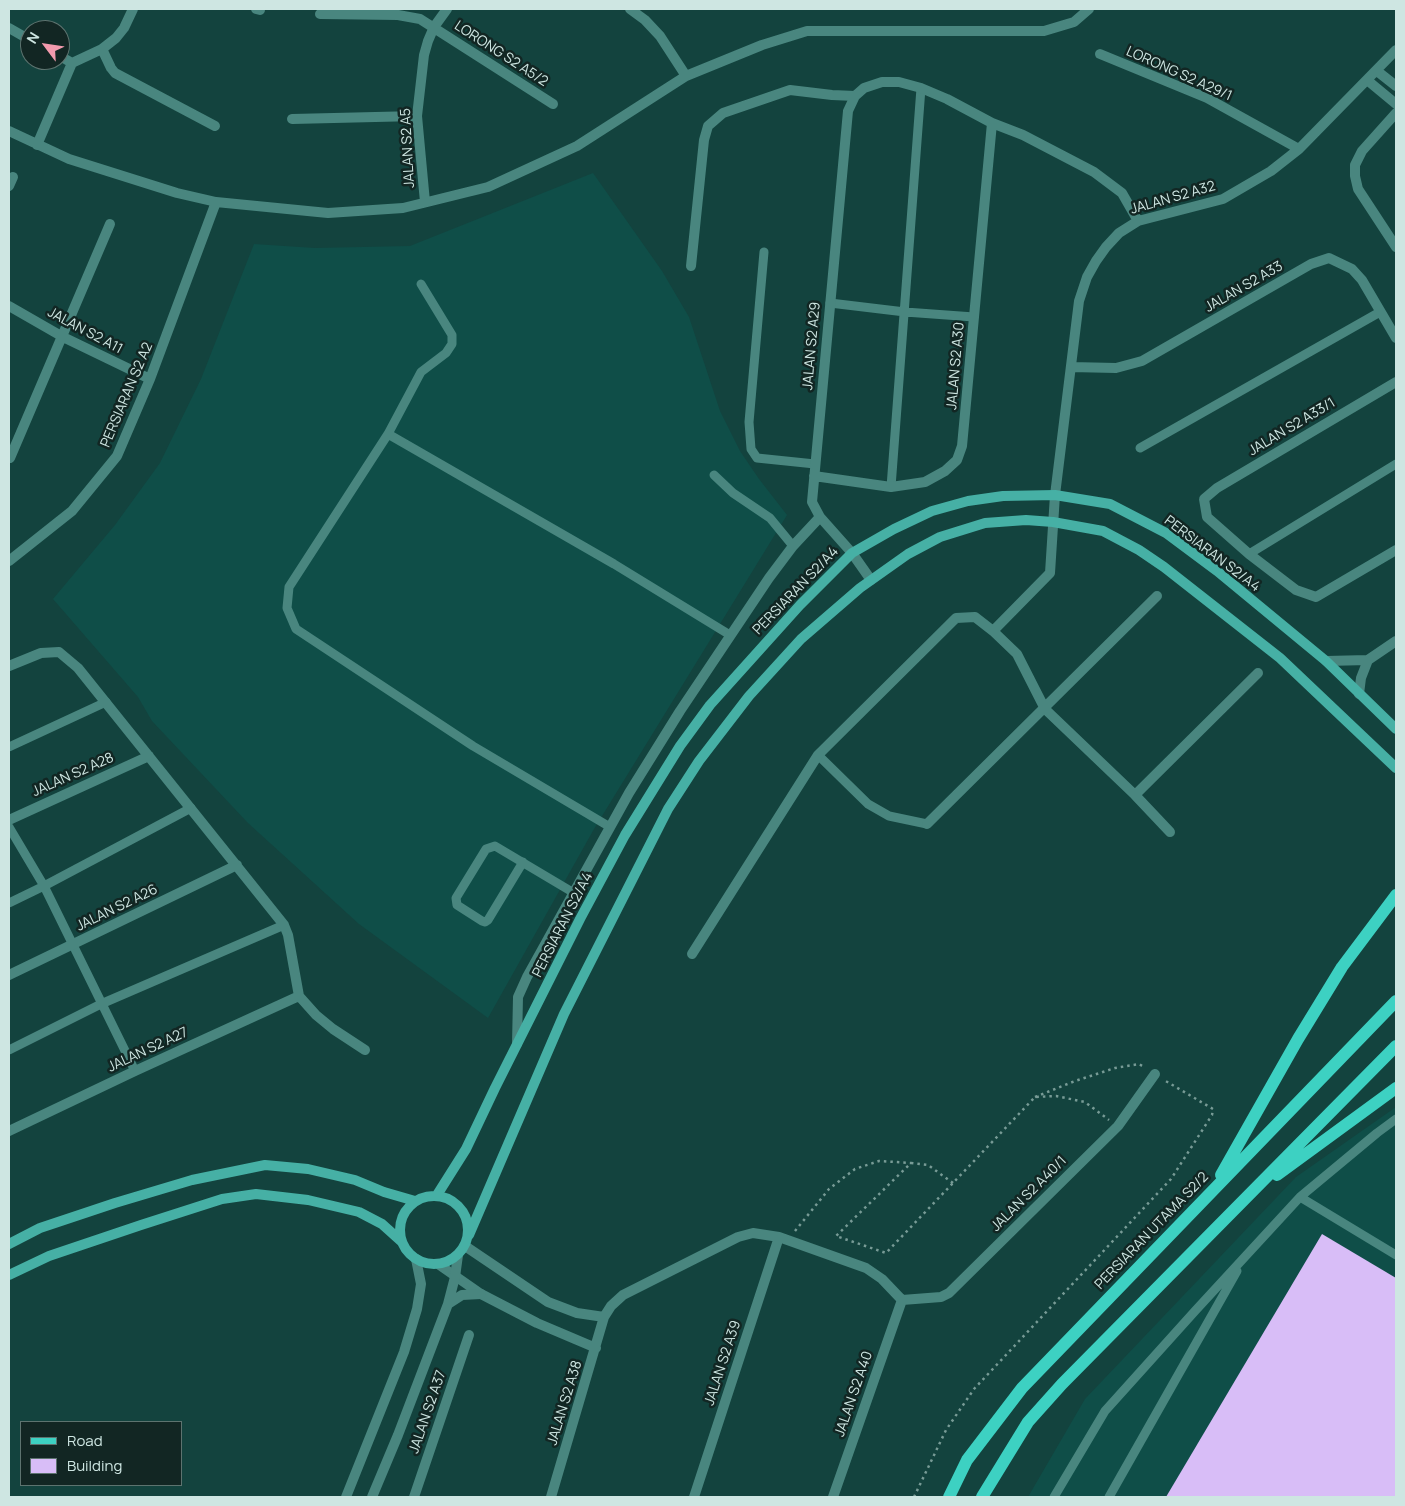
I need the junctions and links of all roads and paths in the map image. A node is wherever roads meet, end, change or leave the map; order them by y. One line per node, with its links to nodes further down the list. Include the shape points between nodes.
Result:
1 (133, 9): 9 (street, via 120,33)
2 (447, 9): 6 (street, JALAN S2 A5)
3 (630, 9): 14 (street, via 660,36)
4 (1089, 9): 14 (street, via 1074,22 1044,31 807,31 762,45)
5 (320, 14): 6 (street, LORONG S2 A5/2, via 409,16)
6 (434, 27): 19 (street, LORONG S2 A5/2); 22 (street, JALAN S2 A5, via 424,55)
7 (9, 28): 8 (street)
8 (20, 34)
9 (102, 49): 12 (street); 25 (street, via 115,73)
10 (1396, 50): 13 (street, JALAN S2 A32)
11 (1100, 54): 28 (street, LORONG S2 A29/1, via 1207,98)
12 (72, 63): 27 (street)
13 (1377, 70): 15 (street, JALAN S2 A32); 16 (street)
14 (686, 76): 30 (street, via 577,146 488,187)
15 (1368, 80): 20 (street); 28 (street, JALAN S2 A32)
16 (1394, 84)
17 (921, 88): 18 (street, via 899,82 882,82 864,88); 24 (street); 39 (lane)
18 (856, 96): 35 (street, via 790,90 723,113 708,126); 37 (street, JALAN S2 A29, via 848,111)
19 (554, 104)
20 (1396, 104)
21 (1396, 113): 33 (street, via 1362,151 1355,165 1355,176 1358,189)
22 (417, 116): 23 (street); 30 (street, JALAN S2 A5)
23 (292, 119)
24 (992, 123): 31 (street, via 1023,135 1094,172 1122,193); 41 (street, JALAN S2 A30)
25 (215, 126)
26 (9, 131): 27 (street)
27 (37, 145): 29 (street, via 69,159)
28 (1299, 149): 31 (street, JALAN S2 A32, via 1271,171 1223,199)
29 (216, 202): 30 (street, via 328,214 403,208); 45 (street, PERSIARAN S2 A2)
30 (425, 202)
31 (1138, 221): 44 (street, JALAN S2 A32, via 1118,233 1087,277 1079,301)
32 (110, 224): 42 (street)
33 (1396, 247)
34 (764, 252): 50 (lane, via 749,422 751,449 757,458)
35 (691, 266)
36 (421, 284): 47 (lane, via 452,335 452,344 446,353 421,372)
37 (830, 303): 39 (lane); 50 (street, JALAN S2 A29)
38 (9, 306): 42 (street, JALAN S2 A11)
39 (906, 312): 41 (lane); 54 (lane)
40 (1380, 312): 43 (street, JALAN S2 A33); 44 (street, JALAN S2 A33, via 1352,269 1329,258 1311,264 1142,361 1116,368); 48 (lane)
41 (974, 317): 54 (street, JALAN S2 A30, via 962,446 957,460 925,482)
42 (63, 337): 45 (street, JALAN S2 A11); 49 (street)
43 (1396, 338)
44 (1071, 367): 55 (street, JALAN S2 A32)
45 (150, 379): 62 (street, PERSIARAN S2 A2, via 117,456 72,511)
46 (1396, 382): 61 (street, JALAN S2 A33/1, via 1217,488 1204,499 1206,517)
47 (388, 434): 66 (lane); 85 (lane, via 289,587 287,608 296,629 473,746)
48 (1140, 448)
49 (10, 458)
50 (815, 464): 53 (street, JALAN S2 A29)
51 (1396, 464): 61 (lane)
52 (714, 475): 58 (lane, via 733,493 770,518)
53 (814, 476): 54 (street, JALAN S2 A30); 56 (street, JALAN S2 A29, via 812,502)
54 (892, 487)
55 (1055, 495): 57 (street, JALAN S2 A32); 60 (main road, PERSIARAN S2/A4, via 1002,496 932,511); 69 (main road, PERSIARAN S2/A4, via 1110,504 1166,533 1218,571)
56 (820, 517): 58 (street); 60 (street, JALAN S2 A29)
57 (1053, 522): 63 (main road, via 985,523 940,537); 65 (street, JALAN S2 A32, via 1050,573); 79 (main road, via 1103,531 1164,567 1280,658)
58 (793, 546): 66 (street)
59 (1396, 550): 61 (street, via 1316,597 1296,590)
60 (852, 553): 63 (street, JALAN S2 A29); 87 (main road, PERSIARAN S2/A4, via 710,705 657,782)
61 (1249, 554)
62 (9, 561)
63 (871, 580): 119 (main road, via 801,640 749,696 699,761 668,809 564,1014)
64 (1157, 596): 74 (street)
65 (993, 631): 74 (street, via 1017,654); 77 (street, via 975,617 956,618)
66 (730, 635): 85 (street)
67 (1396, 641): 68 (street)
68 (1368, 660): 69 (street); 72 (street)
69 (1326, 661): 72 (main road, PERSIARAN S2/A4)
70 (9, 666): 73 (street, via 41,653 59,652 78,668)
71 (1258, 673): 80 (street)
72 (1359, 694): 75 (main road, PERSIARAN S2/A4)
73 (106, 702): 76 (lane); 78 (street)
74 (1045, 708): 80 (street); 83 (street)
75 (1396, 729)
76 (9, 747)
77 (818, 755): 83 (lane, via 868,804 889,816); 96 (street)
78 (149, 756): 81 (street); 82 (street, JALAN S2 A28)
79 (1396, 768)
80 (1135, 795): 86 (street)
81 (191, 808): 89 (street); 90 (lane)
82 (9, 820)
83 (927, 824)
84 (9, 827): 90 (lane)
85 (610, 827): 87 (street); 91 (street)
86 (1170, 832)
87 (625, 836): 101 (main road, PERSIARAN S2/A4)
88 (522, 862): 88 (lane, via 490,846 456,898 457,905 486,922); 91 (lane)
89 (237, 865): 94 (street); 95 (street, JALAN S2 A26)
90 (44, 886): 93 (lane); 95 (lane)
91 (574, 893): 101 (street, via 518,997)
92 (1396, 895): 114 (main road, via 1342,967)
93 (9, 903)
94 (284, 924): 98 (street); 100 (lane)
95 (74, 944): 97 (street, JALAN S2 A26); 100 (lane)
96 (692, 954)
97 (9, 975)
98 (299, 996): 104 (street, via 327,1024); 105 (street, JALAN S2 A27)
99 (1396, 1001): 114 (main road, PERSIARAN UTAMA S2/2)
100 (101, 1004): 103 (lane); 105 (lane)
101 (517, 1044): 115 (main road, PERSIARAN S2/A4, via 466,1149)
102 (1396, 1046): 118 (main road)
103 (9, 1050)
104 (365, 1050)
105 (135, 1071): 111 (street, JALAN S2 A27)
106 (1155, 1074): 108 (path, via 1139,1064 1115,1068); 110 (street, JALAN S2 A40/1); 143 (path, via 1212,1110 1212,1115 1177,1173 974,1388 946,1430)
107 (1396, 1088): 118 (main road)
108 (1035, 1097): 110 (path, via 1056,1096 1084,1102); 113 (path)
109 (1396, 1119): 116 (lane)
110 (1118, 1126): 132 (street, JALAN S2 A40/1, via 949,1293)
111 (9, 1131)
112 (911, 1163): 113 (path, via 928,1165); 113 (path, via 836,1236 886,1254); 120 (path, via 879,1161 855,1169 829,1188)
113 (953, 1183)
114 (1213, 1190): 144 (main road, PERSIARAN UTAMA S2/2, via 1022,1388 967,1460)
115 (437, 1195): 117 (main road); 119 (main road, via 458,1204 465,1213)
116 (1300, 1197): 125 (lane); 126 (lane)
117 (415, 1201): 121 (main road, via 401,1219); 122 (main road, via 355,1180 308,1169 265,1165 192,1180 115,1202 40,1228)
118 (1241, 1202): 145 (main road, via 1028,1422)
119 (469, 1235): 123 (main road)
120 (784, 1239): 132 (street, via 866,1268); 134 (street, via 753,1233 738,1237 623,1295); 141 (street, JALAN S2 A39)
121 (402, 1242): 127 (main road); 129 (main road, via 382,1224 359,1212 308,1200 256,1194 222,1199 141,1225 49,1256)
122 (9, 1244)
123 (465, 1246): 124 (main road); 134 (street, via 548,1302 578,1313)
124 (458, 1255): 128 (main road); 130 (street)
125 (1396, 1255)
126 (1245, 1257): 146 (lane, via 1106,1411); 147 (lane)
127 (416, 1259): 128 (main road, via 426,1264); 137 (street, via 421,1284 417,1308 397,1370)
128 (438, 1264): 130 (street)
129 (9, 1275)
130 (455, 1277): 131 (street); 133 (street)
131 (481, 1294): 133 (street, via 462,1295); 136 (street, via 536,1323)
132 (902, 1300): 142 (street, JALAN S2 A40)
133 (448, 1304): 138 (street)
134 (604, 1317): 136 (street, JALAN S2 A38)
135 (469, 1335): 139 (street, JALAN S2 A37)
136 (596, 1348): 140 (street, JALAN S2 A38)
137 (346, 1497)
138 (372, 1497)
139 (414, 1497)
140 (551, 1497)
141 (694, 1497)
142 (833, 1497)
143 (914, 1497)
144 (949, 1497)
145 (982, 1497)
146 (1054, 1497)
147 (1108, 1497)

